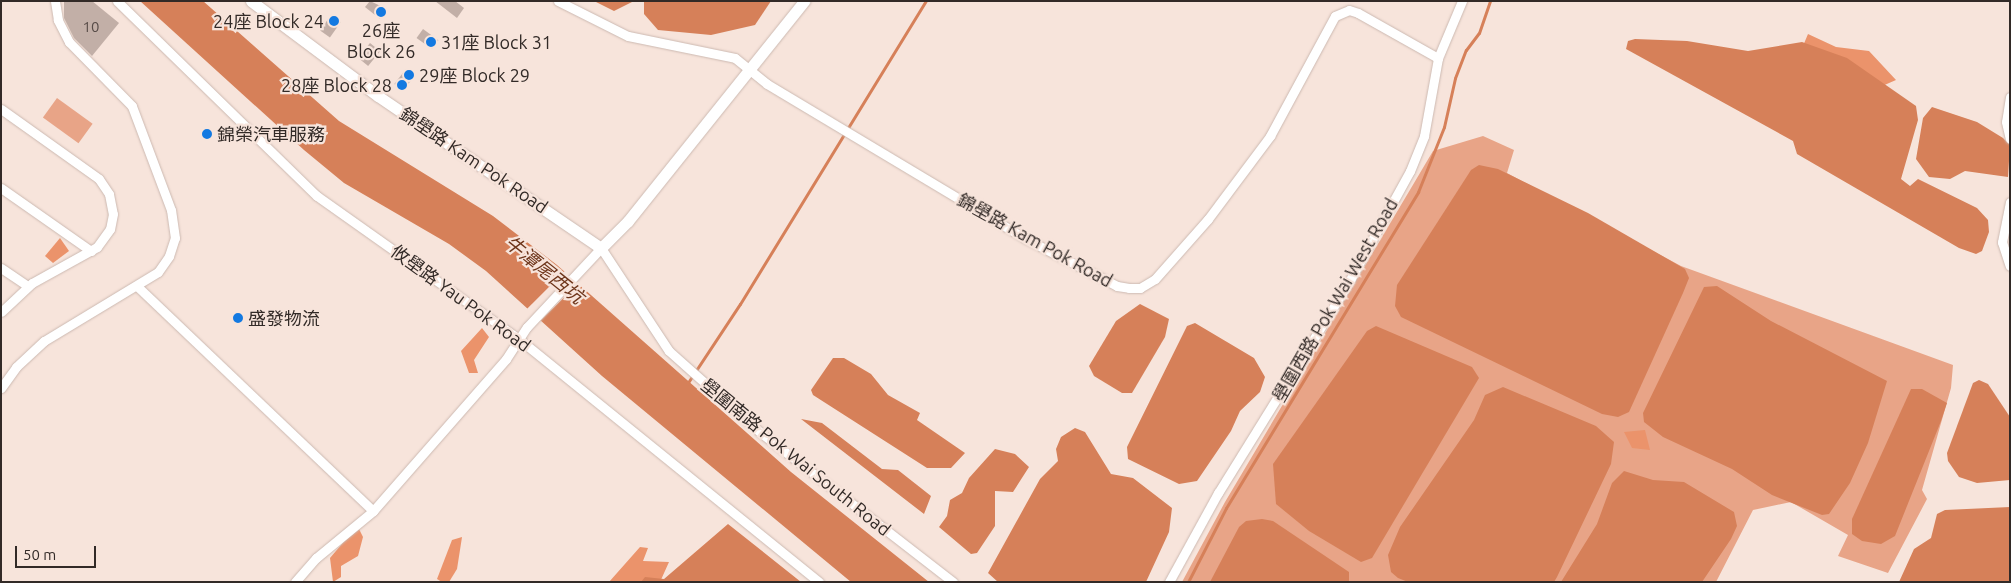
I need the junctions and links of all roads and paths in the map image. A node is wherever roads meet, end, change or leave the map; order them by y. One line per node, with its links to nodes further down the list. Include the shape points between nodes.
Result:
1 (55, 1): 19 (street, via 58,20 70,42 132,106 174,219 175,238 169,256 158,272)
2 (117, 1): 21 (street, 攸壆路 Yau Pok Road, via 317,196)
3 (251, 1): 14 (street, 錦壆路 Kam Pok Road, via 378,96)
4 (558, 1): 8 (street, via 628,36 726,55)
5 (804, 1): 8 (street)
6 (1462, 1): 7 (street, 壆圍西路 Pok Wai West Road)
7 (1438, 58): 8 (street, 錦壆路 Kam Pok Road, via 1358,13 1349,10 1335,16 1270,136 1208,218 1155,279 1140,288 1117,286 1026,239 767,84); 27 (street, 壆圍西路 Pok Wai West Road, via 1424,136 1410,171 1350,280 1218,493)
8 (752, 70): 14 (street, via 628,221)
9 (2010, 97): 11 (street, via 2006,122)
10 (1, 109): 15 (street, via 98,179 109,194 113,214 106,236)
11 (2010, 139)
12 (1, 188): 15 (street)
13 (2010, 202): 16 (street, via 2002,242)
14 (601, 248): 21 (street); 26 (street, 壆圍南路 Pok Wai South Road, via 658,340 761,433)
15 (91, 251): 18 (street)
16 (2010, 266)
17 (1, 268): 18 (street)
18 (28, 286): 20 (street)
19 (137, 286): 22 (street, via 44,341 20,362); 23 (street)
20 (1, 312)
21 (519, 339): 23 (street); 25 (street, 攸壆路 Yau Pok Road)
22 (1, 388)
23 (373, 511): 24 (street, via 316,558)
24 (295, 582)
25 (819, 582)
26 (953, 582)
27 (1169, 582)

